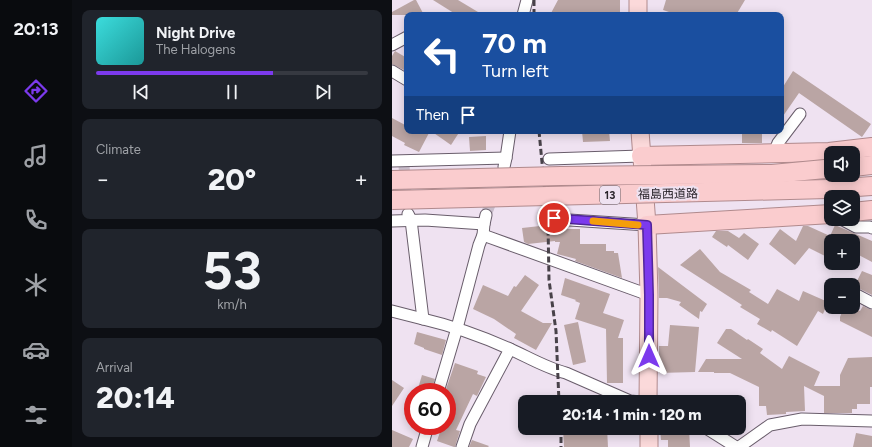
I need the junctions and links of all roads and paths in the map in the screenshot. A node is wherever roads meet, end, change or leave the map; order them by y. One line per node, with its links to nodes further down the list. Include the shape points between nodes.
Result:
1 (527, 0): 3 (street)
2 (638, 0): 4 (main road)
3 (524, 12)
4 (638, 12)
5 (404, 39): 6 (street)
6 (392, 45)
7 (392, 71): 8 (street)
8 (404, 78)
9 (800, 114): 13 (street, via 778,143)
10 (510, 134): 16 (street, via 505,162 404,164)
11 (640, 134): 14 (main road)
12 (872, 147): 13 (highway, via 829,152)
13 (774, 153): 14 (highway)
14 (641, 156): 15 (street); 30 (main road)
15 (549, 159)
16 (392, 161)
17 (872, 165): 18 (highway)
18 (860, 166)
19 (824, 169): 20 (highway, 福島西道路 / 13, bridge, via 772,174)
20 (392, 180)
21 (872, 186): 22 (highway, 福島西道路 / 13, bridge)
22 (392, 200)
23 (872, 210): 24 (highway)
24 (860, 211)
25 (824, 214): 30 (highway)
26 (410, 217): 28 (street); 29 (street); 37 (street)
27 (554, 218): 30 (street)
28 (392, 221)
29 (484, 225): 33 (street); 38 (street)
30 (647, 225): 33 (main road)
31 (854, 226): 32 (street)
32 (872, 228)
33 (649, 295): 42 (main road)
34 (860, 297): 35 (street)
35 (872, 303)
36 (392, 311): 37 (street)
37 (423, 319): 38 (street)
38 (457, 328): 39 (street); 40 (street)
39 (510, 349): 41 (street); 48 (street, via 470,424)
40 (441, 383)
41 (616, 395)
42 (648, 395)
43 (872, 421): 50 (street, via 802,419 770,425)
44 (425, 435): 47 (street)
45 (649, 435): 49 (main road)
46 (718, 435): 50 (street)
47 (422, 447)
48 (462, 447)
49 (649, 447)
50 (738, 447)

